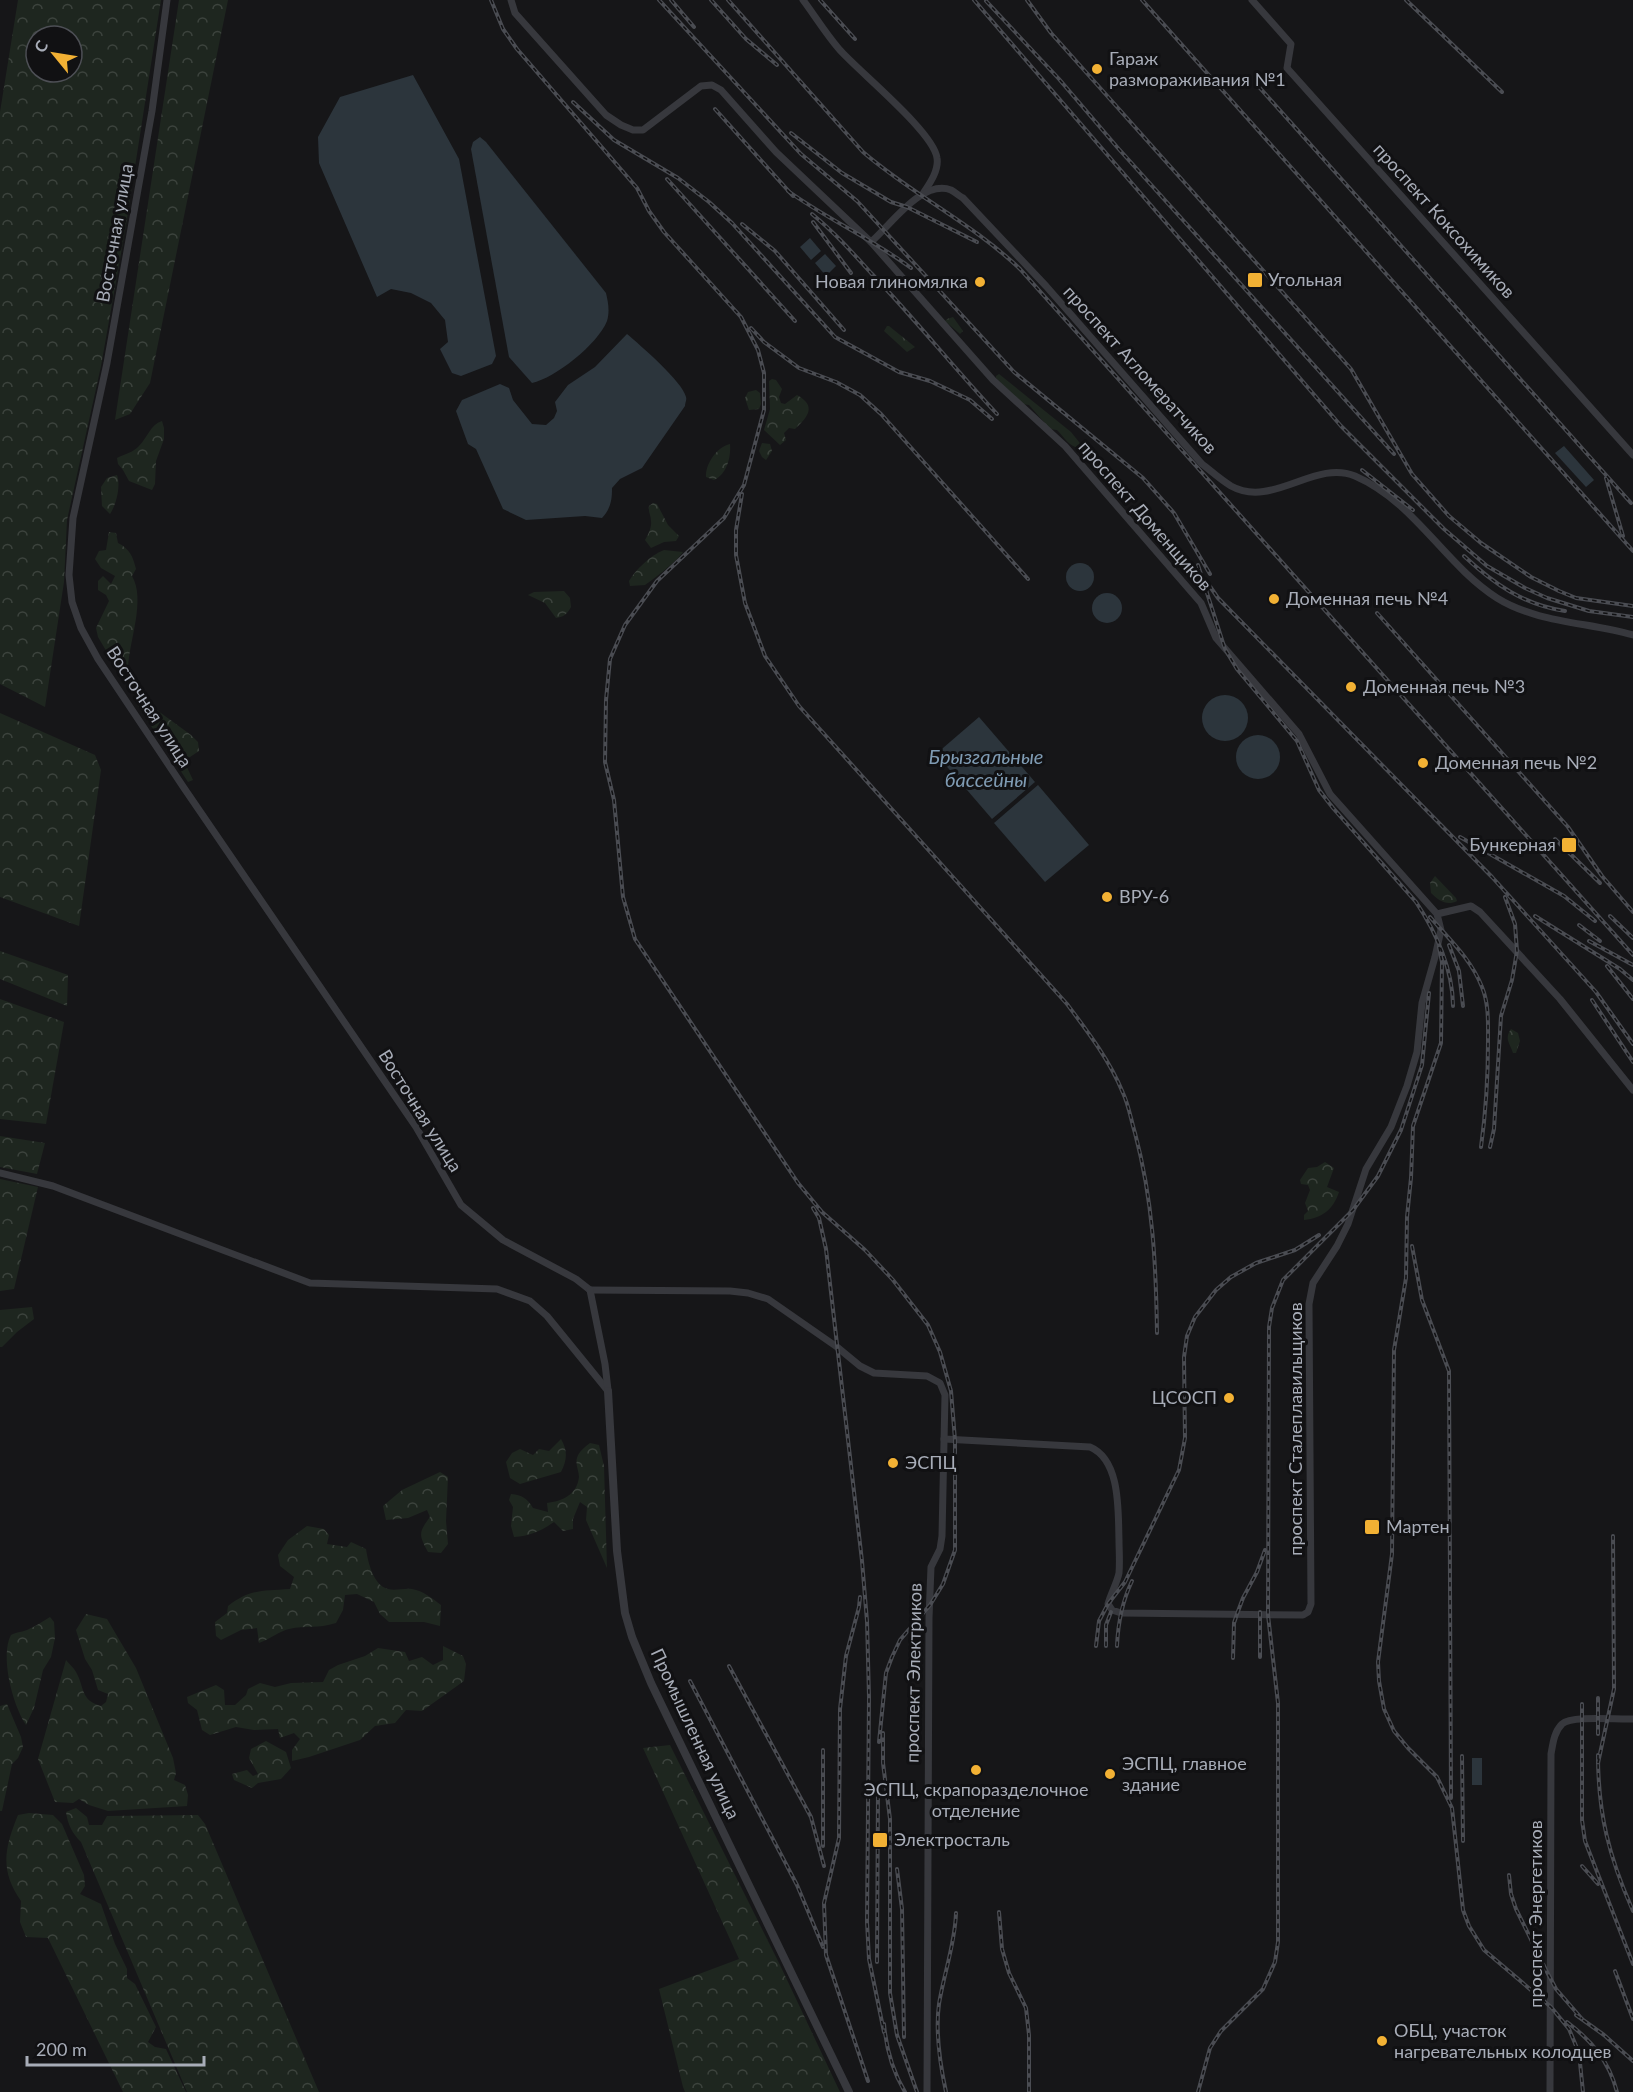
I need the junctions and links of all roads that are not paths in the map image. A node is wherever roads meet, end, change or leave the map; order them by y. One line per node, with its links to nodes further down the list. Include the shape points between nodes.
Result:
1 (167, 0): 12 (street, Восточная улица, via 152,111 109,351 73,518 69,575 72,602 98,659 416,1127 460,1205 504,1239)
2 (511, 0): 6 (street, проспект Доменщиков, via 515,13 606,115 621,125 644,130 700,86 712,85 721,90 776,152)
3 (803, 0): 5 (street, via 840,50 928,140 937,158 934,176)
4 (1252, 0): 7 (street, проспект Коксохимиков, via 1291,44 1287,68)
5 (924, 192): 6 (street); 8 (street, проспект Агломератчиков, via 950,190 963,198 1202,464 1232,487 1264,491 1326,473 1353,475 1406,510 1466,574 1497,598 1527,613)
6 (871, 242): 9 (street, проспект Доменщиков, via 993,380 1065,446 1201,603 1216,638 1299,734 1330,794)
7 (1633, 455)
8 (1633, 635)
9 (1437, 914): 10 (street, via 1471,906 1480,912 1560,999); 14 (street, проспект Сталеплавильщиков, via 1441,930 1422,1003 1417,1052 1407,1086 1391,1127 1366,1169 1348,1224 1313,1283 1309,1304 1308,1612 1303,1615 1112,1610 1108,1604 1119,1574 1118,1508 1115,1482 1098,1450)
10 (1633, 1090)
11 (0, 1173): 13 (street, via 53,1186 310,1283 497,1289 520,1297 547,1316)
12 (590, 1290): 13 (street, Промышленная улица); 14 (street, проспект Электриков, via 730,1291 768,1299 873,1373 927,1376 940,1383 945,1395)
13 (608, 1391): 16 (street, Промышленная улица, via 617,1551 632,1637)
14 (944, 1439): 17 (street, проспект Электриков, via 942,1536 931,1567 929,1629)
15 (1633, 1719): 18 (street, проспект Энергетиков, via 1569,1720 1554,1737)
16 (849, 2092)
17 (927, 2092)
18 (1551, 2092)

